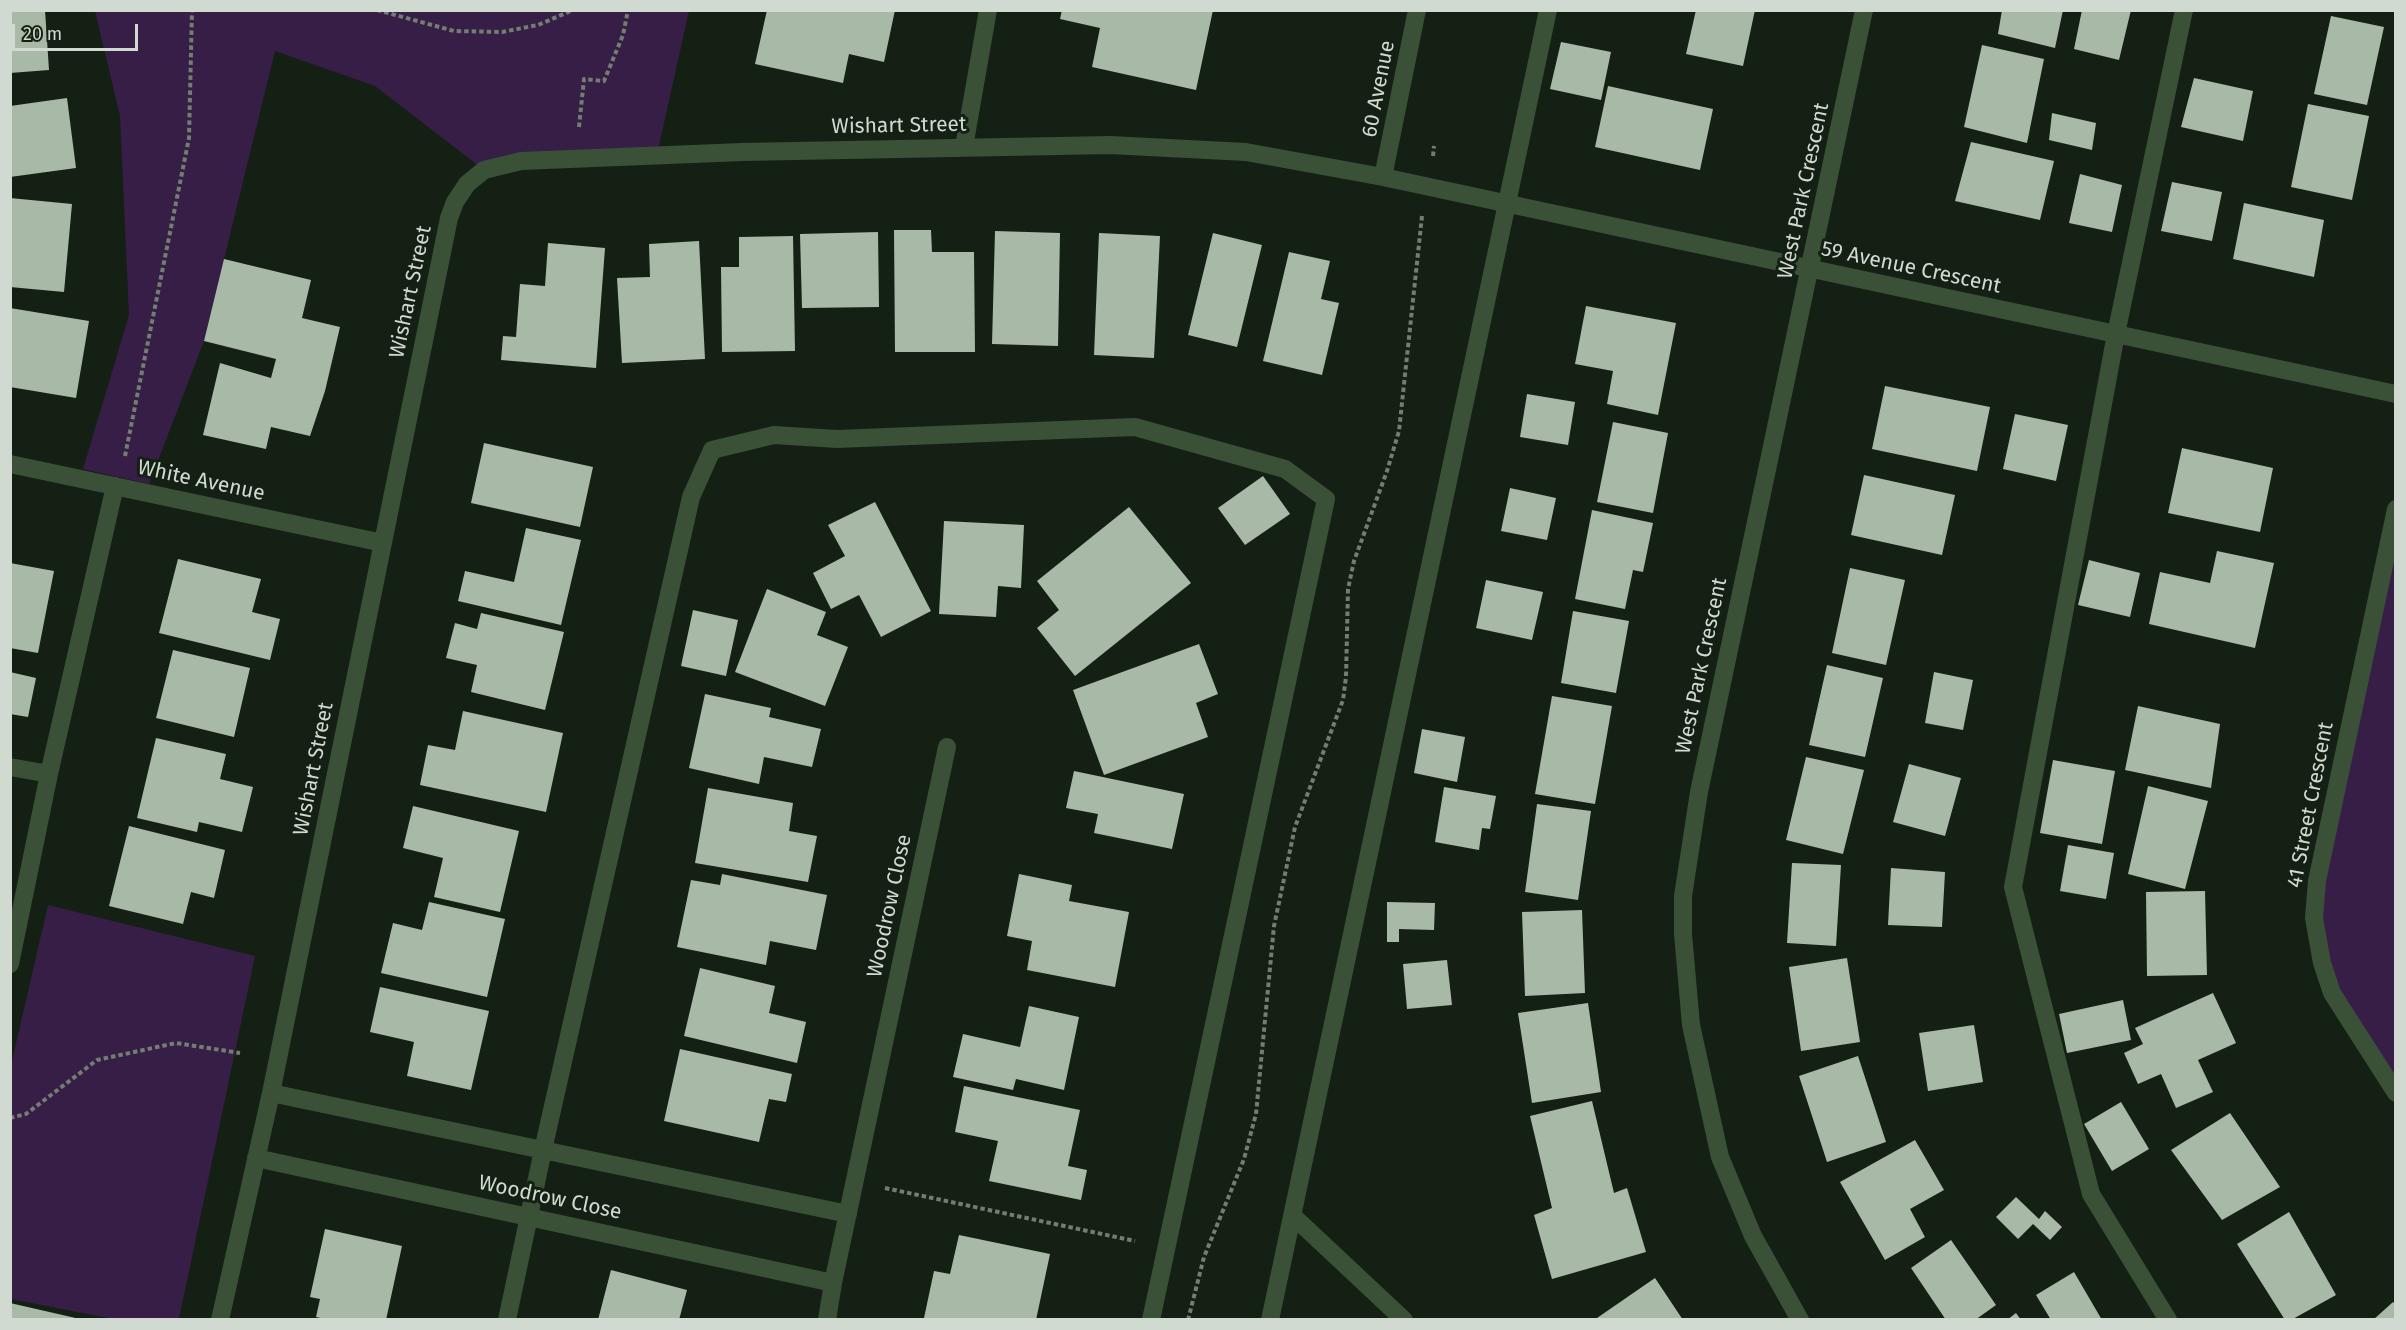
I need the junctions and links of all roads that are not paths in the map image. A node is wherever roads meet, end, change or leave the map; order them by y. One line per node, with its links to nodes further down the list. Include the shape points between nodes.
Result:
1 (988, 10): 6 (street)
2 (1417, 10): 7 (street, 60 Avenue)
3 (1548, 10): 8 (street)
4 (1864, 10): 9 (street, West Park Crescent)
5 (2184, 10): 10 (street)
6 (964, 147): 7 (street, Wishart Street, via 1188,148 1269,156); 15 (street, Wishart Street, via 576,158 521,161 484,170 467,184 450,218)
7 (1383, 177): 8 (street, 59 Avenue Crescent)
8 (1508, 203): 9 (street, 59 Avenue Crescent); 26 (street)
9 (1810, 269): 10 (street, 59 Avenue Crescent); 34 (street, West Park Crescent, via 1699,792 1686,867 1683,934 1691,1025 1720,1157 1753,1236)
10 (2116, 334): 11 (street, 59 Avenue Crescent); 35 (street, via 2013,887 2091,1194)
11 (2396, 394)
12 (10, 464): 13 (street, White Avenue)
13 (116, 486): 15 (street, White Avenue); 18 (street)
14 (2396, 509): 21 (street, 41 Street Crescent, via 2317,881 2314,918 2332,993)
15 (383, 543): 20 (street, Wishart Street)
16 (947, 747): 24 (street, Woodrow Close)
17 (10, 767): 18 (street)
18 (49, 774): 19 (street)
19 (10, 964)
20 (271, 1092): 22 (street); 23 (street, Wishart Street)
21 (2396, 1093)
22 (543, 1150): 24 (street); 25 (street); 31 (street, via 691,497 712,450 774,435 837,439 1135,427 1285,469 1326,499)
23 (256, 1158): 25 (street, Woodrow Close); 28 (street, Wishart Street)
24 (848, 1214): 27 (street, Woodrow Close)
25 (528, 1216): 27 (street, Woodrow Close); 29 (street)
26 (1293, 1216): 32 (street); 33 (street)
27 (833, 1283): 30 (street, Woodrow Close)
28 (220, 1320)
29 (507, 1320)
30 (827, 1320)
31 (1151, 1320)
32 (1270, 1320)
33 (1404, 1320)
34 (1800, 1320)
35 (2168, 1320)

